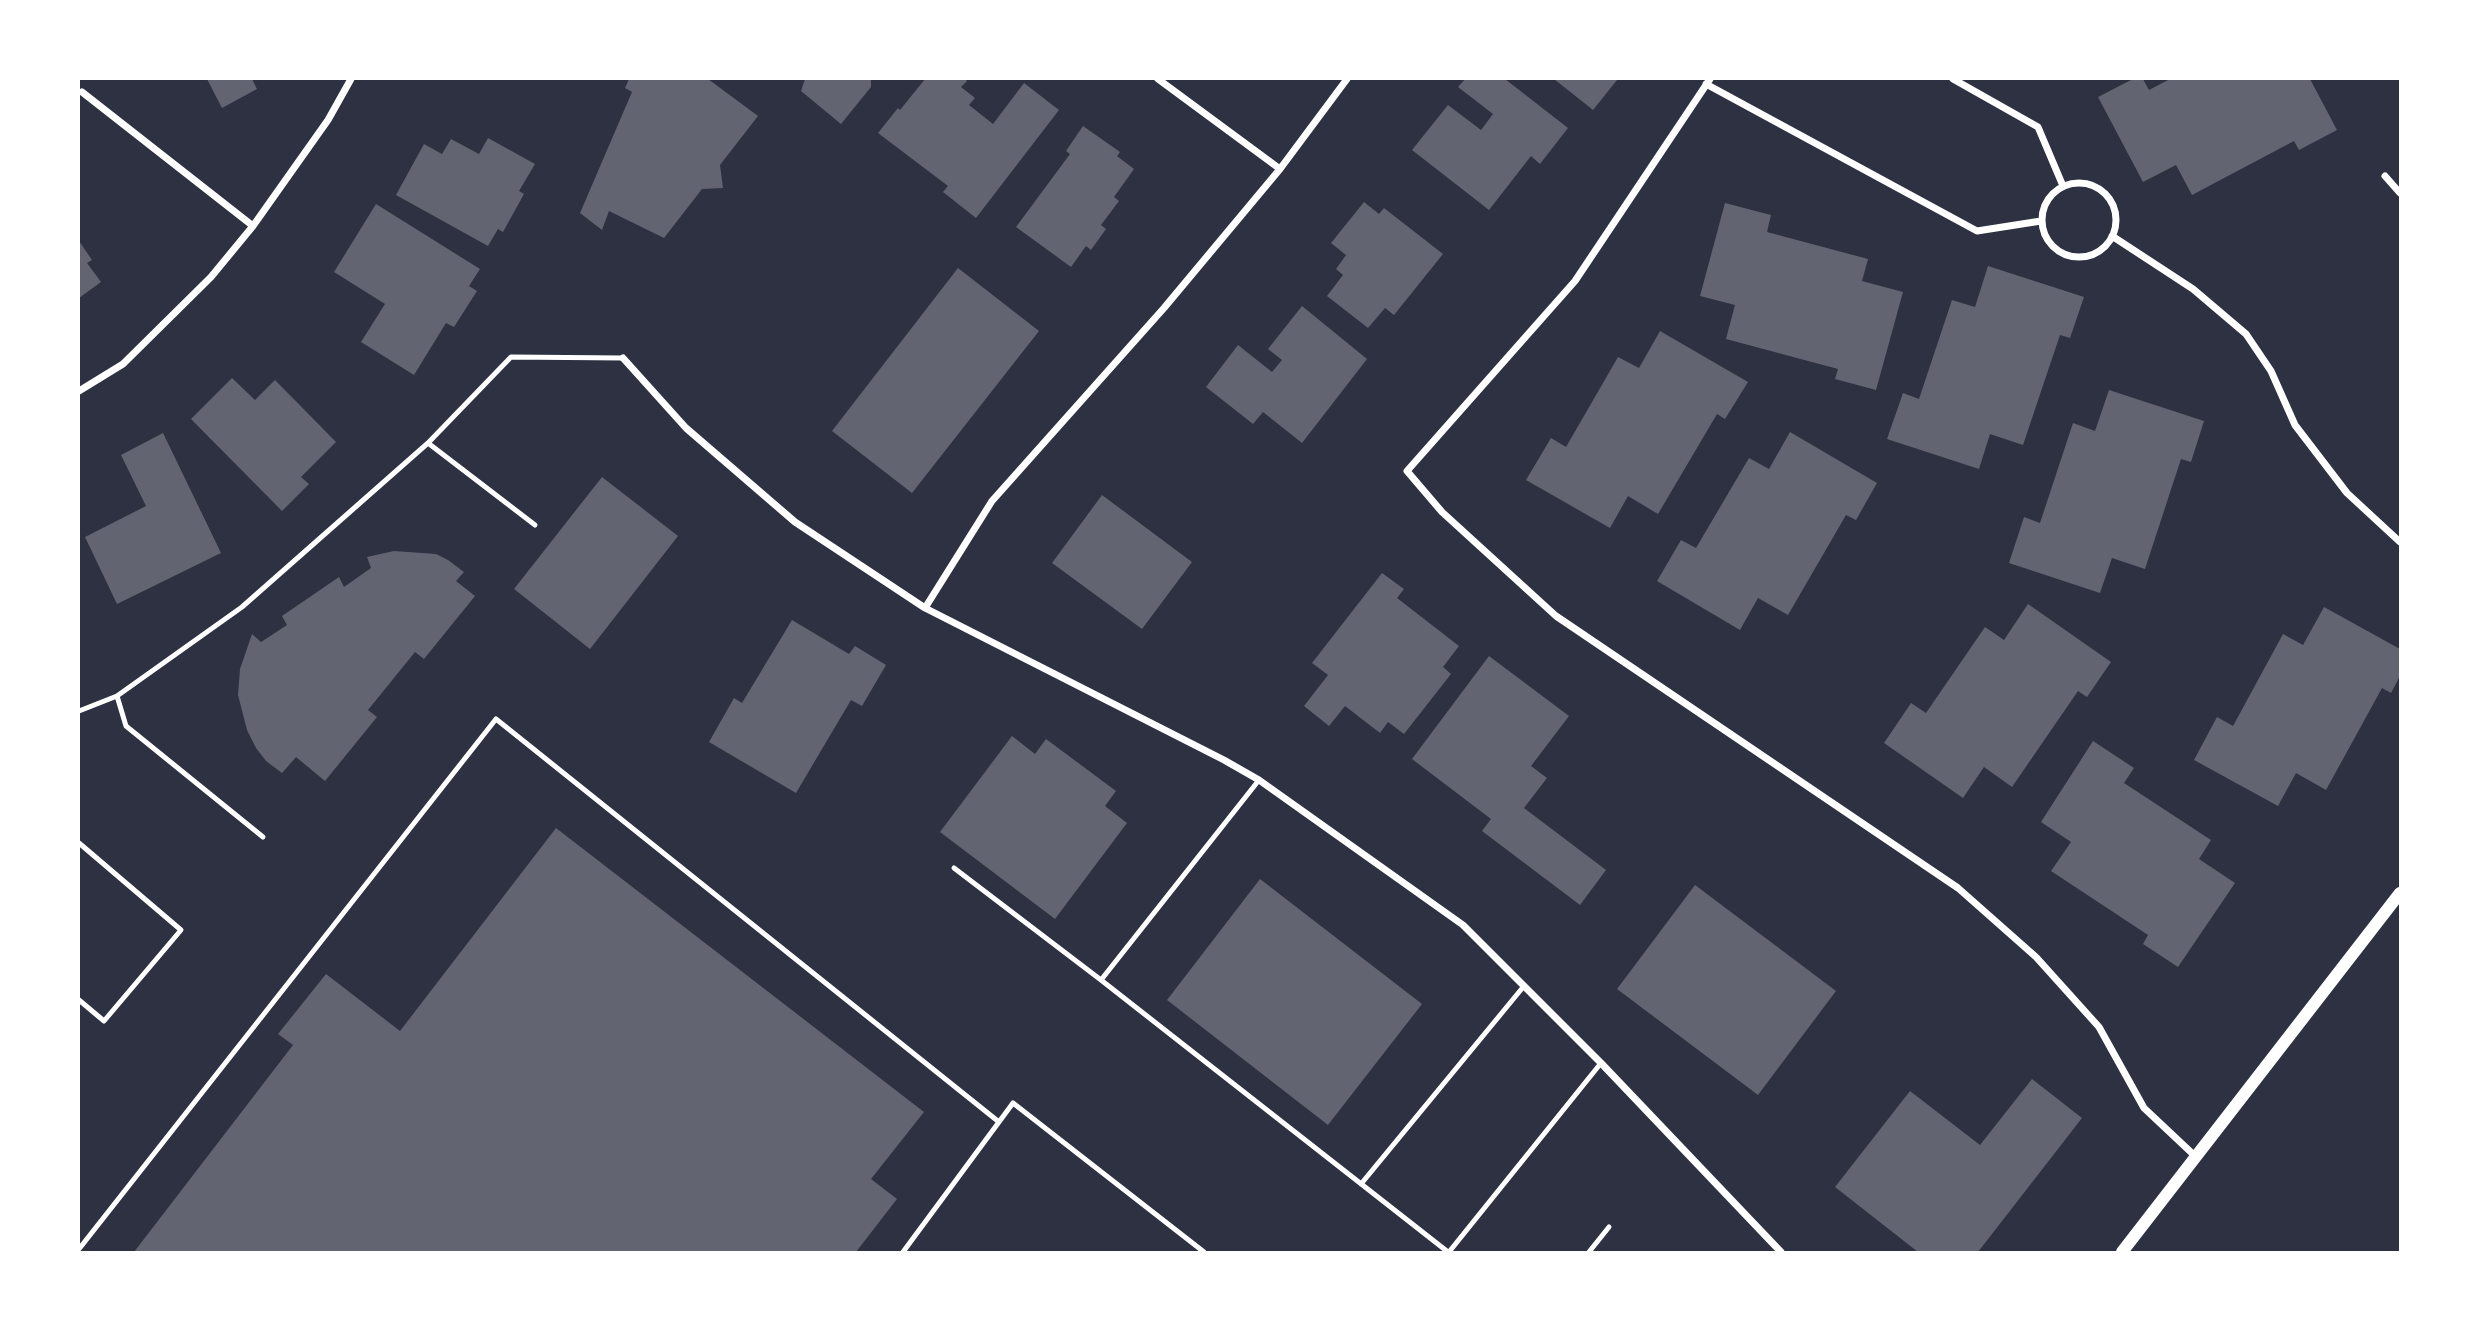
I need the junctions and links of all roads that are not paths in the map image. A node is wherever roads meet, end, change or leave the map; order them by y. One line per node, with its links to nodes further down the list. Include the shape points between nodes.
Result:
1 (351, 79): 12 (street)
2 (1158, 79): 7 (street)
3 (1347, 79): 7 (street)
4 (1953, 79): 9 (street, via 2038,127)
5 (1708, 82): 11 (street, via 1977,231); 32 (street, via 1575,281 1407,471 1442,512 1556,616 1958,888 2036,957 2099,1027 2144,1108)
6 (82, 92): 12 (street)
7 (1280, 169): 19 (street, via 1164,308 992,500)
8 (2385, 176): 10 (street)
9 (2063, 186): 11 (street, via 2052,192 2042,208); 13 (street, via 2080,182 2104,191 2117,219)
10 (2400, 193)
11 (2041, 221): 13 (street, via 2052,247 2078,258 2092,256)
12 (253, 226): 15 (street, via 211,277 122,364)
13 (2112, 236): 18 (street, via 2193,289 2246,334 2271,371 2295,425 2347,493)
14 (623, 358): 16 (lane, via 512,357); 19 (street, via 686,428 795,522)
15 (79, 391)
16 (428, 443): 17 (lane); 20 (lane, via 242,607)
17 (535, 524)
18 (2400, 542)
19 (926, 608): 22 (street)
20 (117, 696): 21 (lane); 23 (lane, via 126,726)
21 (79, 711)
22 (1259, 780): 27 (lane); 28 (street, via 1463,925)
23 (263, 837)
24 (79, 844): 29 (lane, via 181,930 104,1021)
25 (954, 868): 27 (lane)
26 (2400, 893): 32 (street)
27 (1101, 980): 33 (lane)
28 (1524, 986): 30 (street); 33 (lane)
29 (79, 1000)
30 (1601, 1063): 38 (lane); 40 (street)
31 (999, 1122): 35 (lane, via 496,719); 36 (lane); 37 (lane, via 1013,1103)
32 (2196, 1156): 41 (street)
33 (1360, 1184): 38 (lane)
34 (1609, 1227): 39 (lane)
35 (79, 1249)
36 (903, 1252)
37 (1204, 1252)
38 (1448, 1252)
39 (1588, 1252)
40 (1782, 1252)
41 (2122, 1252)

